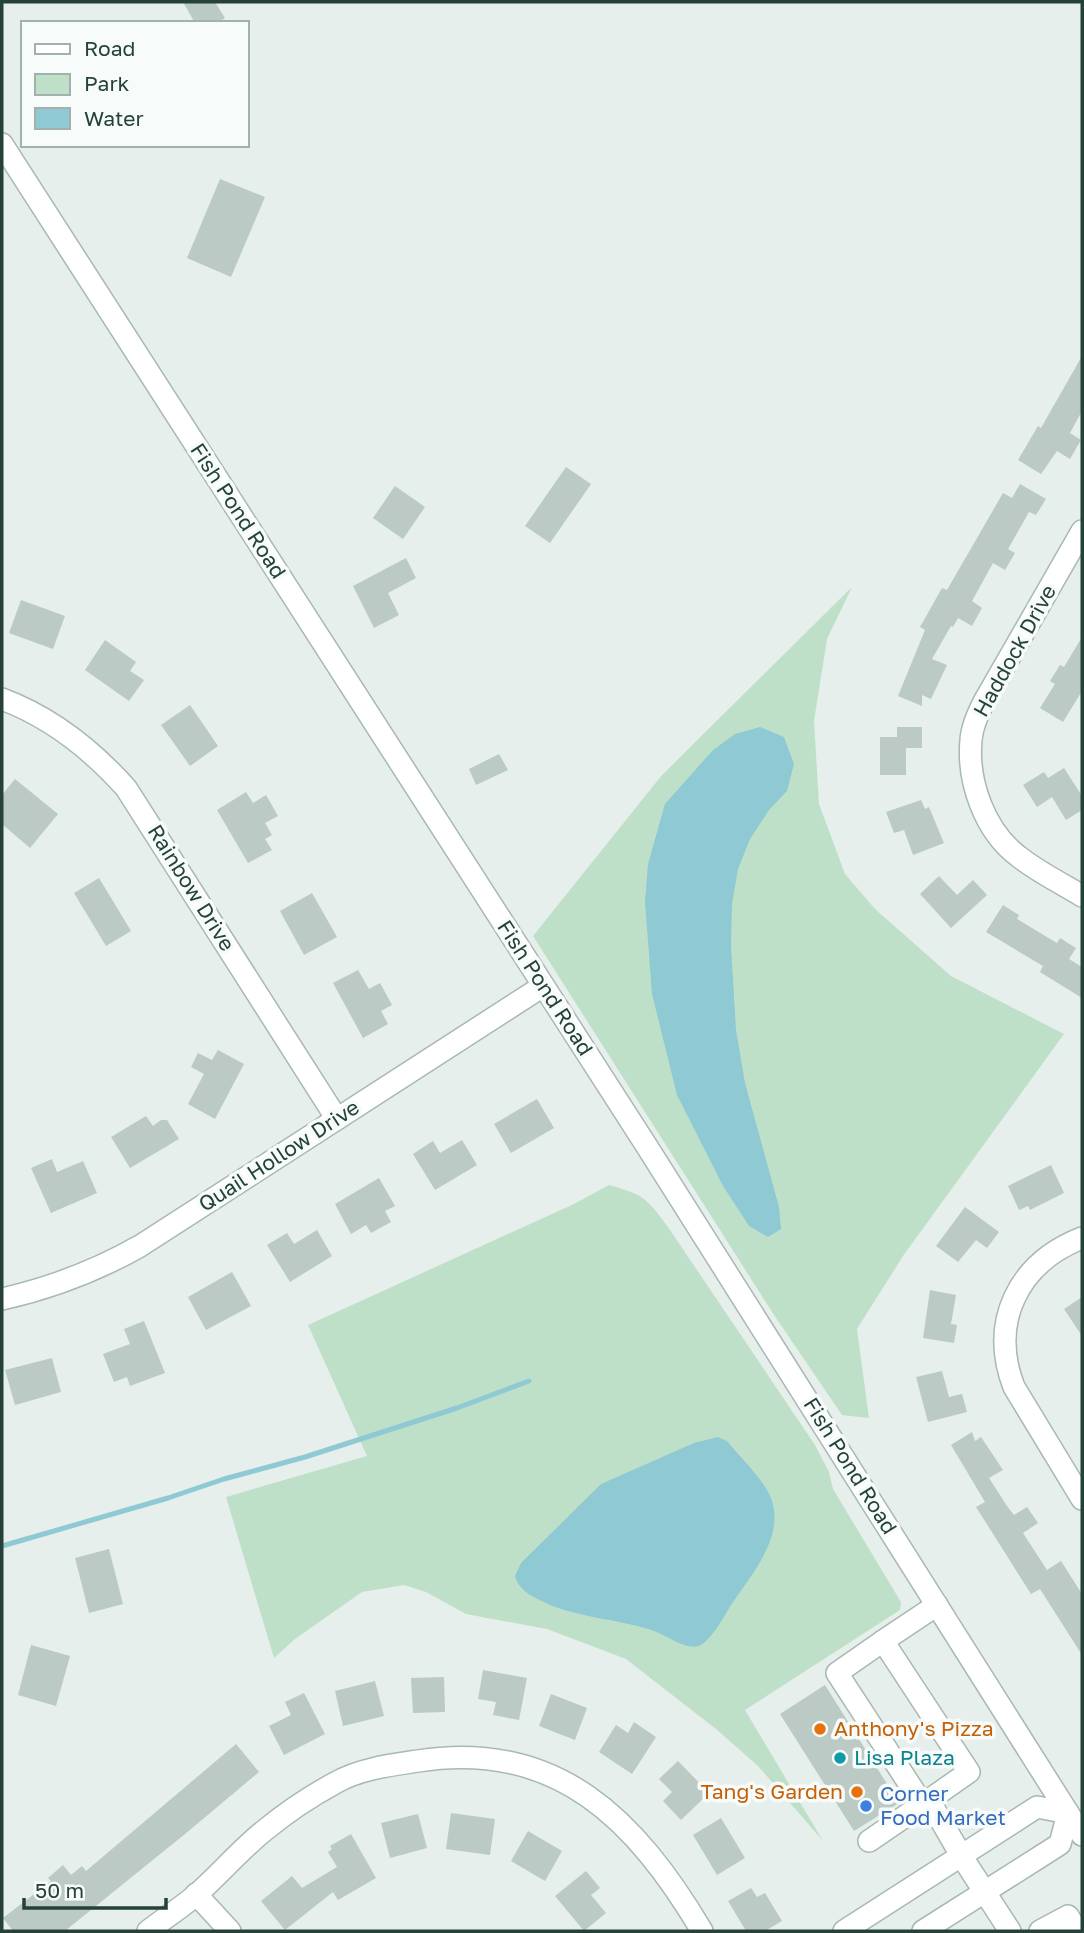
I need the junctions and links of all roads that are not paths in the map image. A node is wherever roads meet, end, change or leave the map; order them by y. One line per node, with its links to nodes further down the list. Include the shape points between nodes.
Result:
1 (2, 144): 5 (street, Fish Pond Road)
2 (1082, 531): 4 (street, Haddock Drive, via 985,700 971,741 980,802 1001,838 1018,856)
3 (2, 699): 6 (street, Rainbow Drive, via 68,735 126,788)
4 (1082, 896)
5 (543, 986): 6 (street, Quail Hollow Drive); 10 (street, Fish Pond Road)
6 (337, 1119): 8 (street, Quail Hollow Drive, via 111,1263)
7 (1082, 1238): 9 (street, via 1048,1255 1020,1287 1005,1327 1007,1368 1014,1387)
8 (2, 1299)
9 (1082, 1499)
10 (937, 1605): 11 (street); 13 (street, Fish Pond Road)
11 (883, 1641): 12 (street, via 969,1772); 12 (street, via 837,1673)
12 (926, 1802): 15 (street); 16 (street)
13 (1075, 1809): 14 (street, Fish Pond Road); 16 (street, via 1037,1807); 17 (street, via 1060,1844)
14 (1082, 1835)
15 (869, 1841)
16 (962, 1857): 17 (street); 22 (street)
17 (985, 1890): 23 (street); 24 (street)
18 (196, 1895): 19 (street); 20 (street); 21 (street, via 264,1830 338,1781 401,1764 473,1756 524,1766 563,1781 596,1801 636,1838)
19 (148, 1931)
20 (230, 1931)
21 (702, 1931)
22 (844, 1931)
23 (923, 1931)
24 (1010, 1931)
25 (1040, 1931): 26 (street, via 1068,1916)
26 (1077, 1931)

